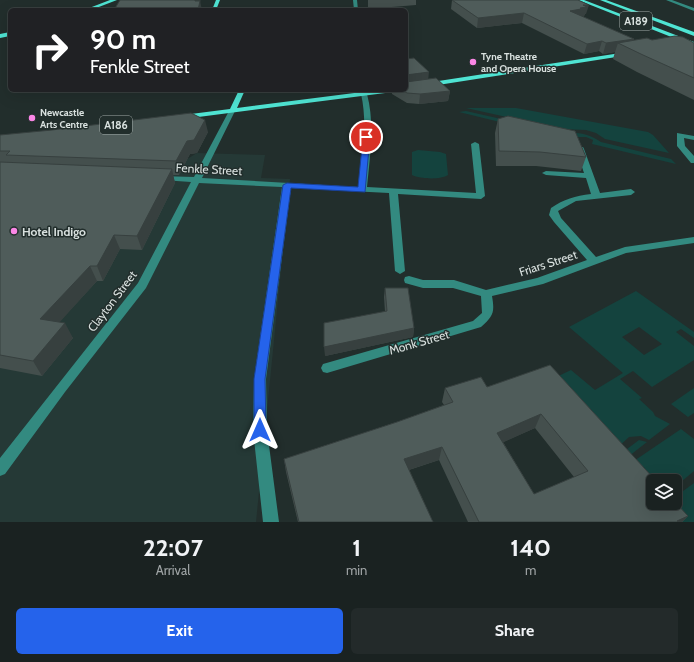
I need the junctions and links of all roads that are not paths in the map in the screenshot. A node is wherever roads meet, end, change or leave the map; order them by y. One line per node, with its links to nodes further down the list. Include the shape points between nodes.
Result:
1 (115, 0): 5 (main road)
2 (580, 0): 10 (main road, A189)
3 (602, 0): 7 (main road, A189)
4 (668, 0): 6 (street)
5 (92, 8)
6 (694, 10)
7 (642, 15): 8 (main road); 9 (main road, A189)
8 (694, 28)
9 (694, 34)
10 (693, 43): 11 (main road)
11 (676, 46)
12 (635, 53): 13 (main road)
13 (408, 88)
14 (241, 92): 17 (main road)
15 (378, 92): 16 (main road)
16 (364, 94): 17 (main road); 28 (street, via 367,104)
17 (232, 111): 18 (main road); 26 (street, Clayton Street)
18 (171, 118)
19 (694, 138): 22 (street, via 680,135 681,146)
20 (475, 144): 29 (street, Fenkle Street, via 481,196)
21 (579, 145): 24 (street)
22 (694, 161)
23 (546, 173): 24 (street)
24 (588, 176): 31 (street)
25 (156, 178): 26 (street, Fenkle Street)
26 (195, 180): 27 (street, Fenkle Street); 38 (street, Clayton Street, via 142,285)
27 (287, 185): 28 (street, Fenkle Street); 39 (street, via 260,379 260,430)
28 (362, 190): 29 (street, Fenkle Street)
29 (393, 191): 34 (street)
30 (631, 192): 31 (street)
31 (596, 195): 33 (street, via 566,202 554,210 557,220)
32 (694, 240): 33 (street, Friars Street, via 625,250)
33 (594, 261): 36 (street, Friars Street, via 539,281)
34 (400, 271)
35 (409, 280): 36 (street, Friars Street, via 424,284 454,284)
36 (486, 294): 37 (street, Monk Street, via 487,315 477,324)
37 (327, 368)
38 (0, 469)
39 (271, 522)

